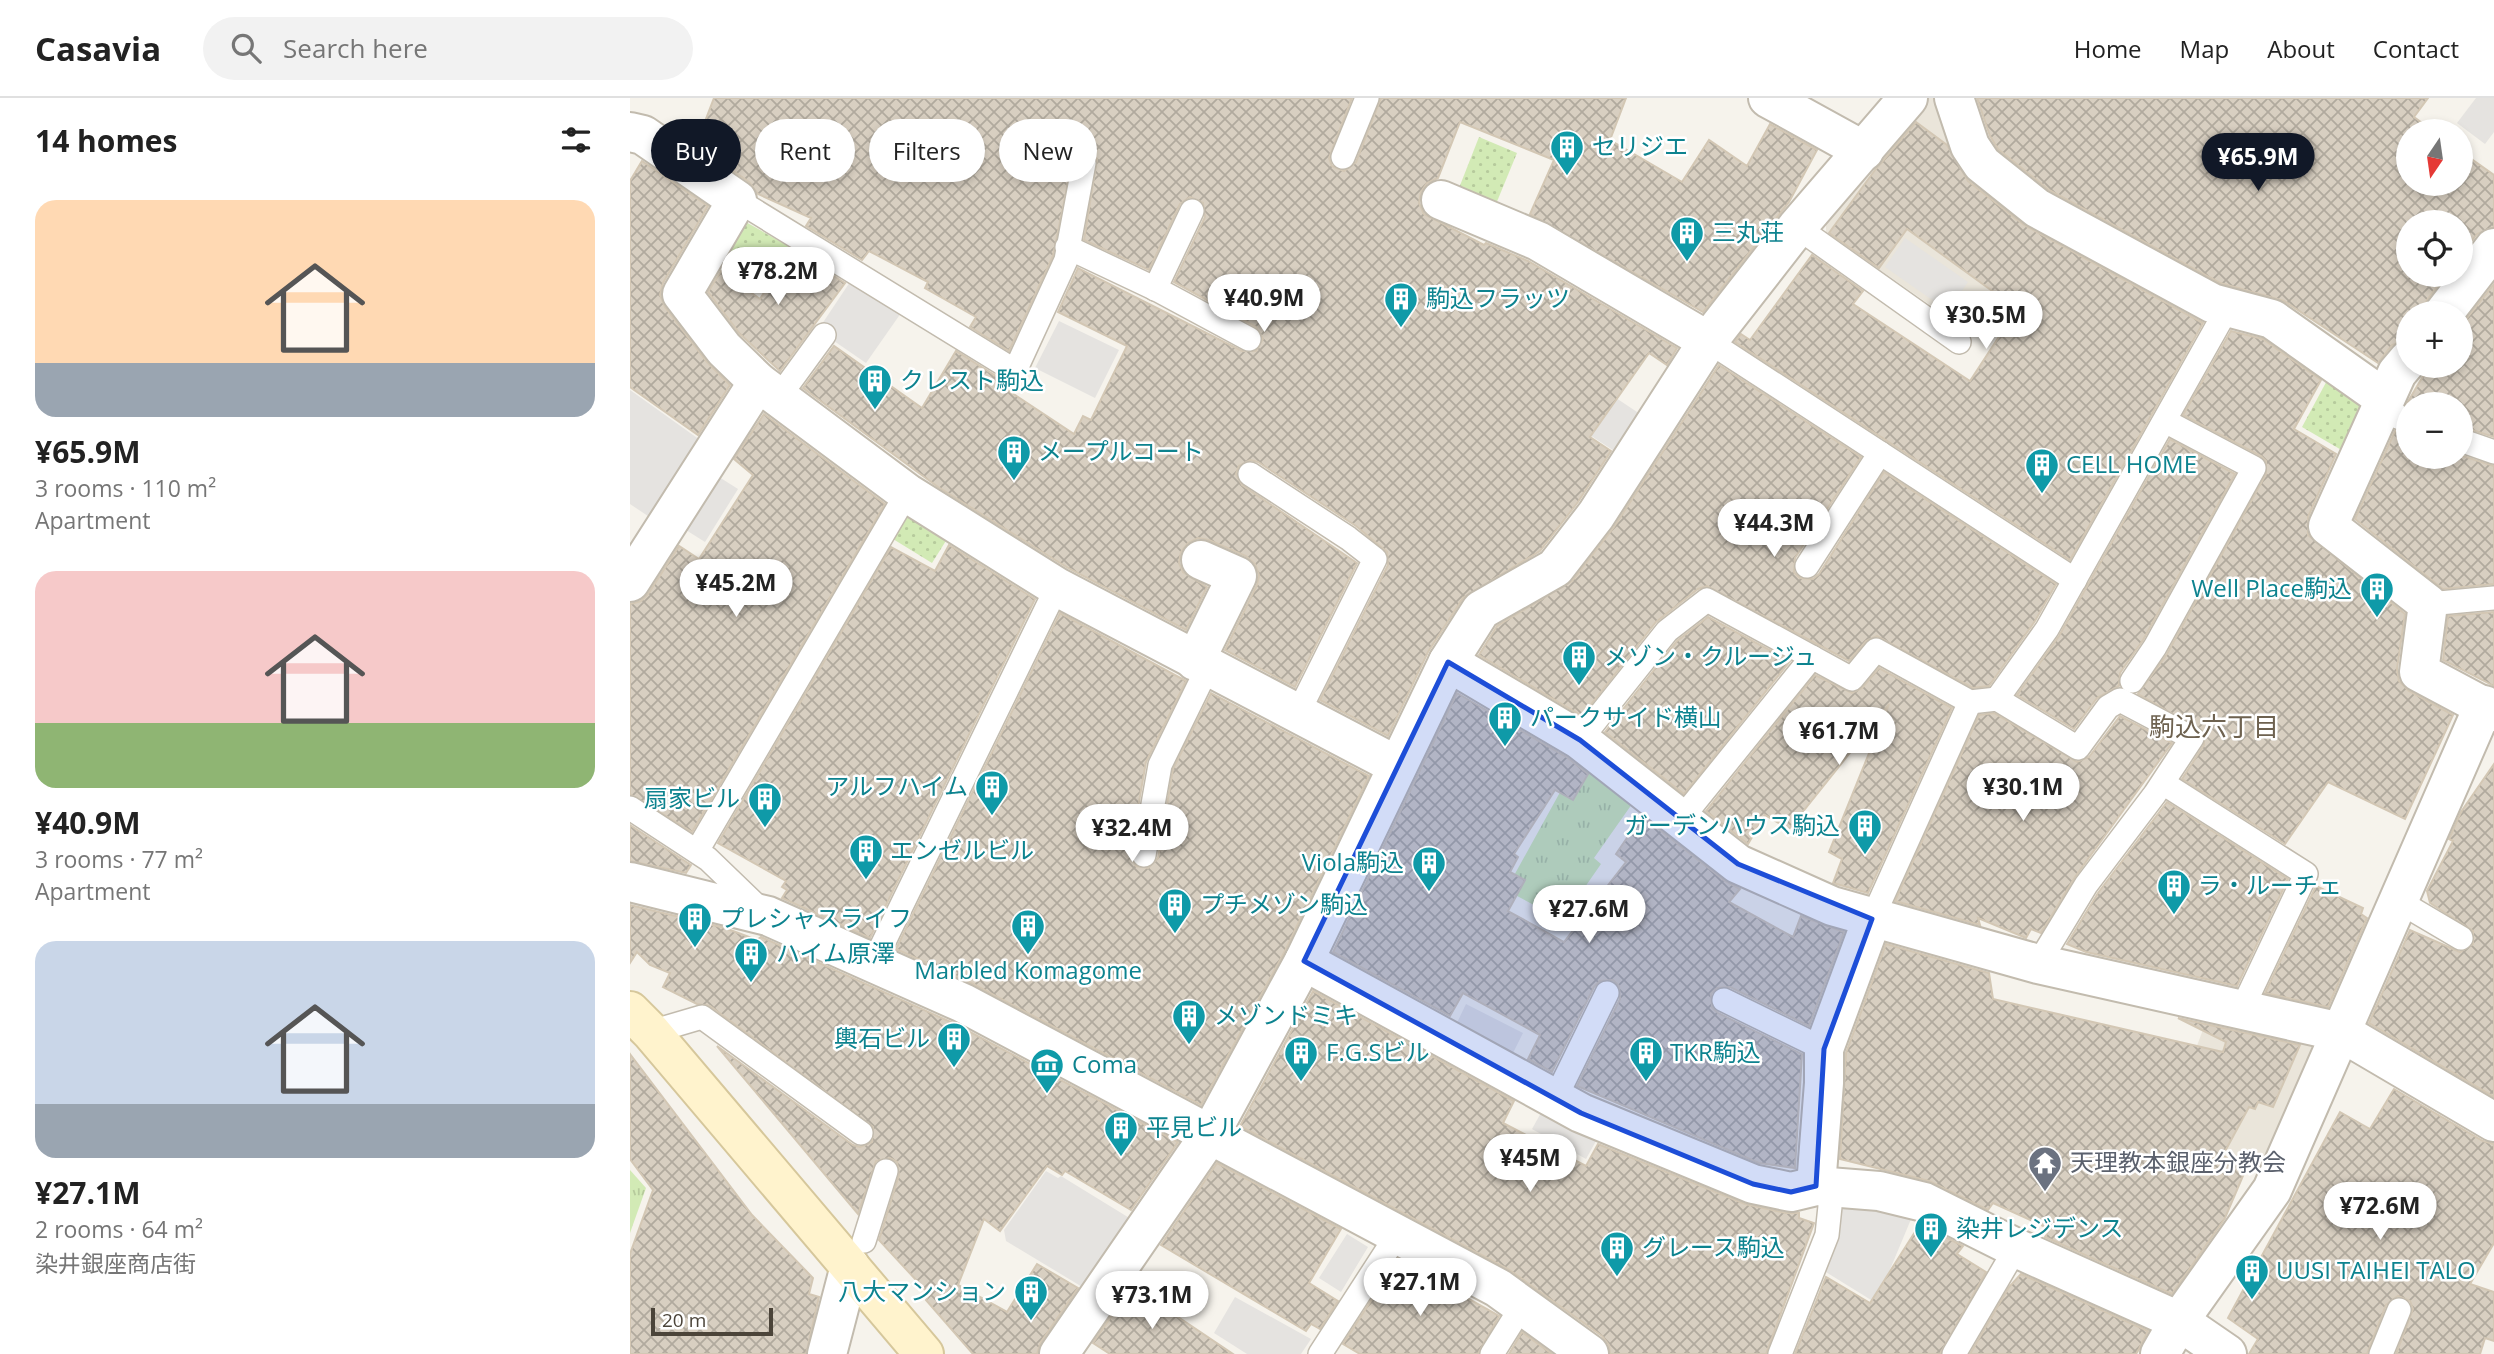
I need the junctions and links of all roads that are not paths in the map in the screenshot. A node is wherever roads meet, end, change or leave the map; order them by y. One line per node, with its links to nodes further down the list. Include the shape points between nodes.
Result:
1 (1367, 98): 7 (lane)
2 (1768, 98): 6 (street)
3 (1908, 98): 6 (street)
4 (1954, 98): 17 (street, via 1970,146 1982,164 2038,208)
5 (634, 141): 9 (street)
6 (1864, 151): 12 (street)
7 (1343, 157)
8 (1080, 182): 13 (lane)
9 (737, 200): 13 (lane, via 1015,371 1066,260); 22 (street, via 682,294 724,349)
10 (1441, 200): 20 (street, via 1538,241)
11 (1192, 211): 15 (lane)
12 (1797, 227): 20 (street); 21 (lane)
13 (1067, 247): 15 (lane)
14 (2494, 248): 16 (street)
15 (1155, 289): 19 (lane)
16 (2453, 301)
17 (2227, 309): 23 (street, via 2272,319); 24 (lane)
18 (824, 335): 22 (lane)
19 (1249, 339)
20 (1708, 341): 27 (lane); 38 (street, via 1596,515 1555,568 1481,610)
21 (1959, 342)
22 (768, 390): 29 (street); 33 (street)
23 (2396, 411): 36 (street, via 2328,526)
24 (2165, 421): 32 (lane); 40 (lane, via 2255,468)
25 (2473, 445): 26 (lane)
26 (2494, 452)
27 (1880, 453): 31 (lane); 32 (lane)
28 (1250, 474): 44 (lane, via 1375,559)
29 (907, 493): 34 (street); 50 (lane)
30 (1202, 560): 39 (street, via 1237,576)
31 (1807, 566)
32 (2075, 580): 41 (lane)
33 (630, 582)
34 (1057, 587): 39 (street); 58 (lane)
35 (2494, 598): 36 (lane)
36 (2428, 604): 43 (street, via 2419,672)
37 (1812, 657): 42 (lane, via 1852,679 1875,650); 45 (lane, via 1707,600 1667,631); 49 (lane)
38 (1447, 662): 45 (street); 46 (street)
39 (1201, 665): 44 (street); 51 (lane, via 1160,765)
40 (2126, 690): 41 (lane, via 2078,748); 47 (lane, via 2192,738)
41 (1997, 699): 42 (lane)
42 (1970, 702): 55 (lane)
43 (2489, 709): 53 (street)
44 (1298, 713): 46 (street)
45 (1580, 740): 49 (street)
46 (1396, 765): 57 (street)
47 (2163, 783): 59 (lane, via 2086,885); 62 (lane, via 2306,874)
48 (630, 808): 50 (lane)
49 (1681, 819): 55 (street, via 1738,864)
50 (696, 851): 54 (lane)
51 (1144, 855)
52 (630, 882): 54 (street)
53 (2400, 902): 56 (lane); 64 (street)
54 (768, 916): 58 (street)
55 (1872, 919): 59 (street); 65 (street)
56 (2461, 938)
57 (1304, 961): 66 (street); 69 (street)
58 (874, 962): 69 (street, via 963,1003)
59 (2038, 964): 62 (street)
60 (1607, 993): 66 (lane)
61 (1724, 1000): 65 (lane)
62 (2241, 1010): 64 (street)
63 (641, 1021): 68 (lane, via 702,1017); 74 (street)
64 (2342, 1032): 67 (street); 77 (street, via 2272,1190)
65 (1824, 1049): 71 (street)
66 (1555, 1099): 71 (street, via 1753,1184 1791,1192)
67 (2494, 1122)
68 (861, 1133)
69 (1209, 1136): 72 (street); 80 (street, via 1114,1258)
70 (886, 1171): 74 (lane)
71 (1824, 1186): 73 (street, via 1880,1191 1924,1202); 84 (lane, via 1826,1234)
72 (1397, 1235): 75 (street, via 1498,1288); 81 (lane)
73 (2016, 1248): 77 (street); 85 (lane)
74 (857, 1253): 78 (street); 79 (street)
75 (1522, 1306): 82 (lane); 83 (street)
76 (2399, 1310): 88 (lane)
77 (2179, 1321): 86 (street); 87 (street)
78 (827, 1354)
79 (924, 1354)
80 (1059, 1354)
81 (1320, 1354)
82 (1492, 1354)
83 (1589, 1354)
84 (1780, 1354)
85 (1954, 1354)
86 (2160, 1354)
87 (2227, 1354)
88 (2381, 1354)

